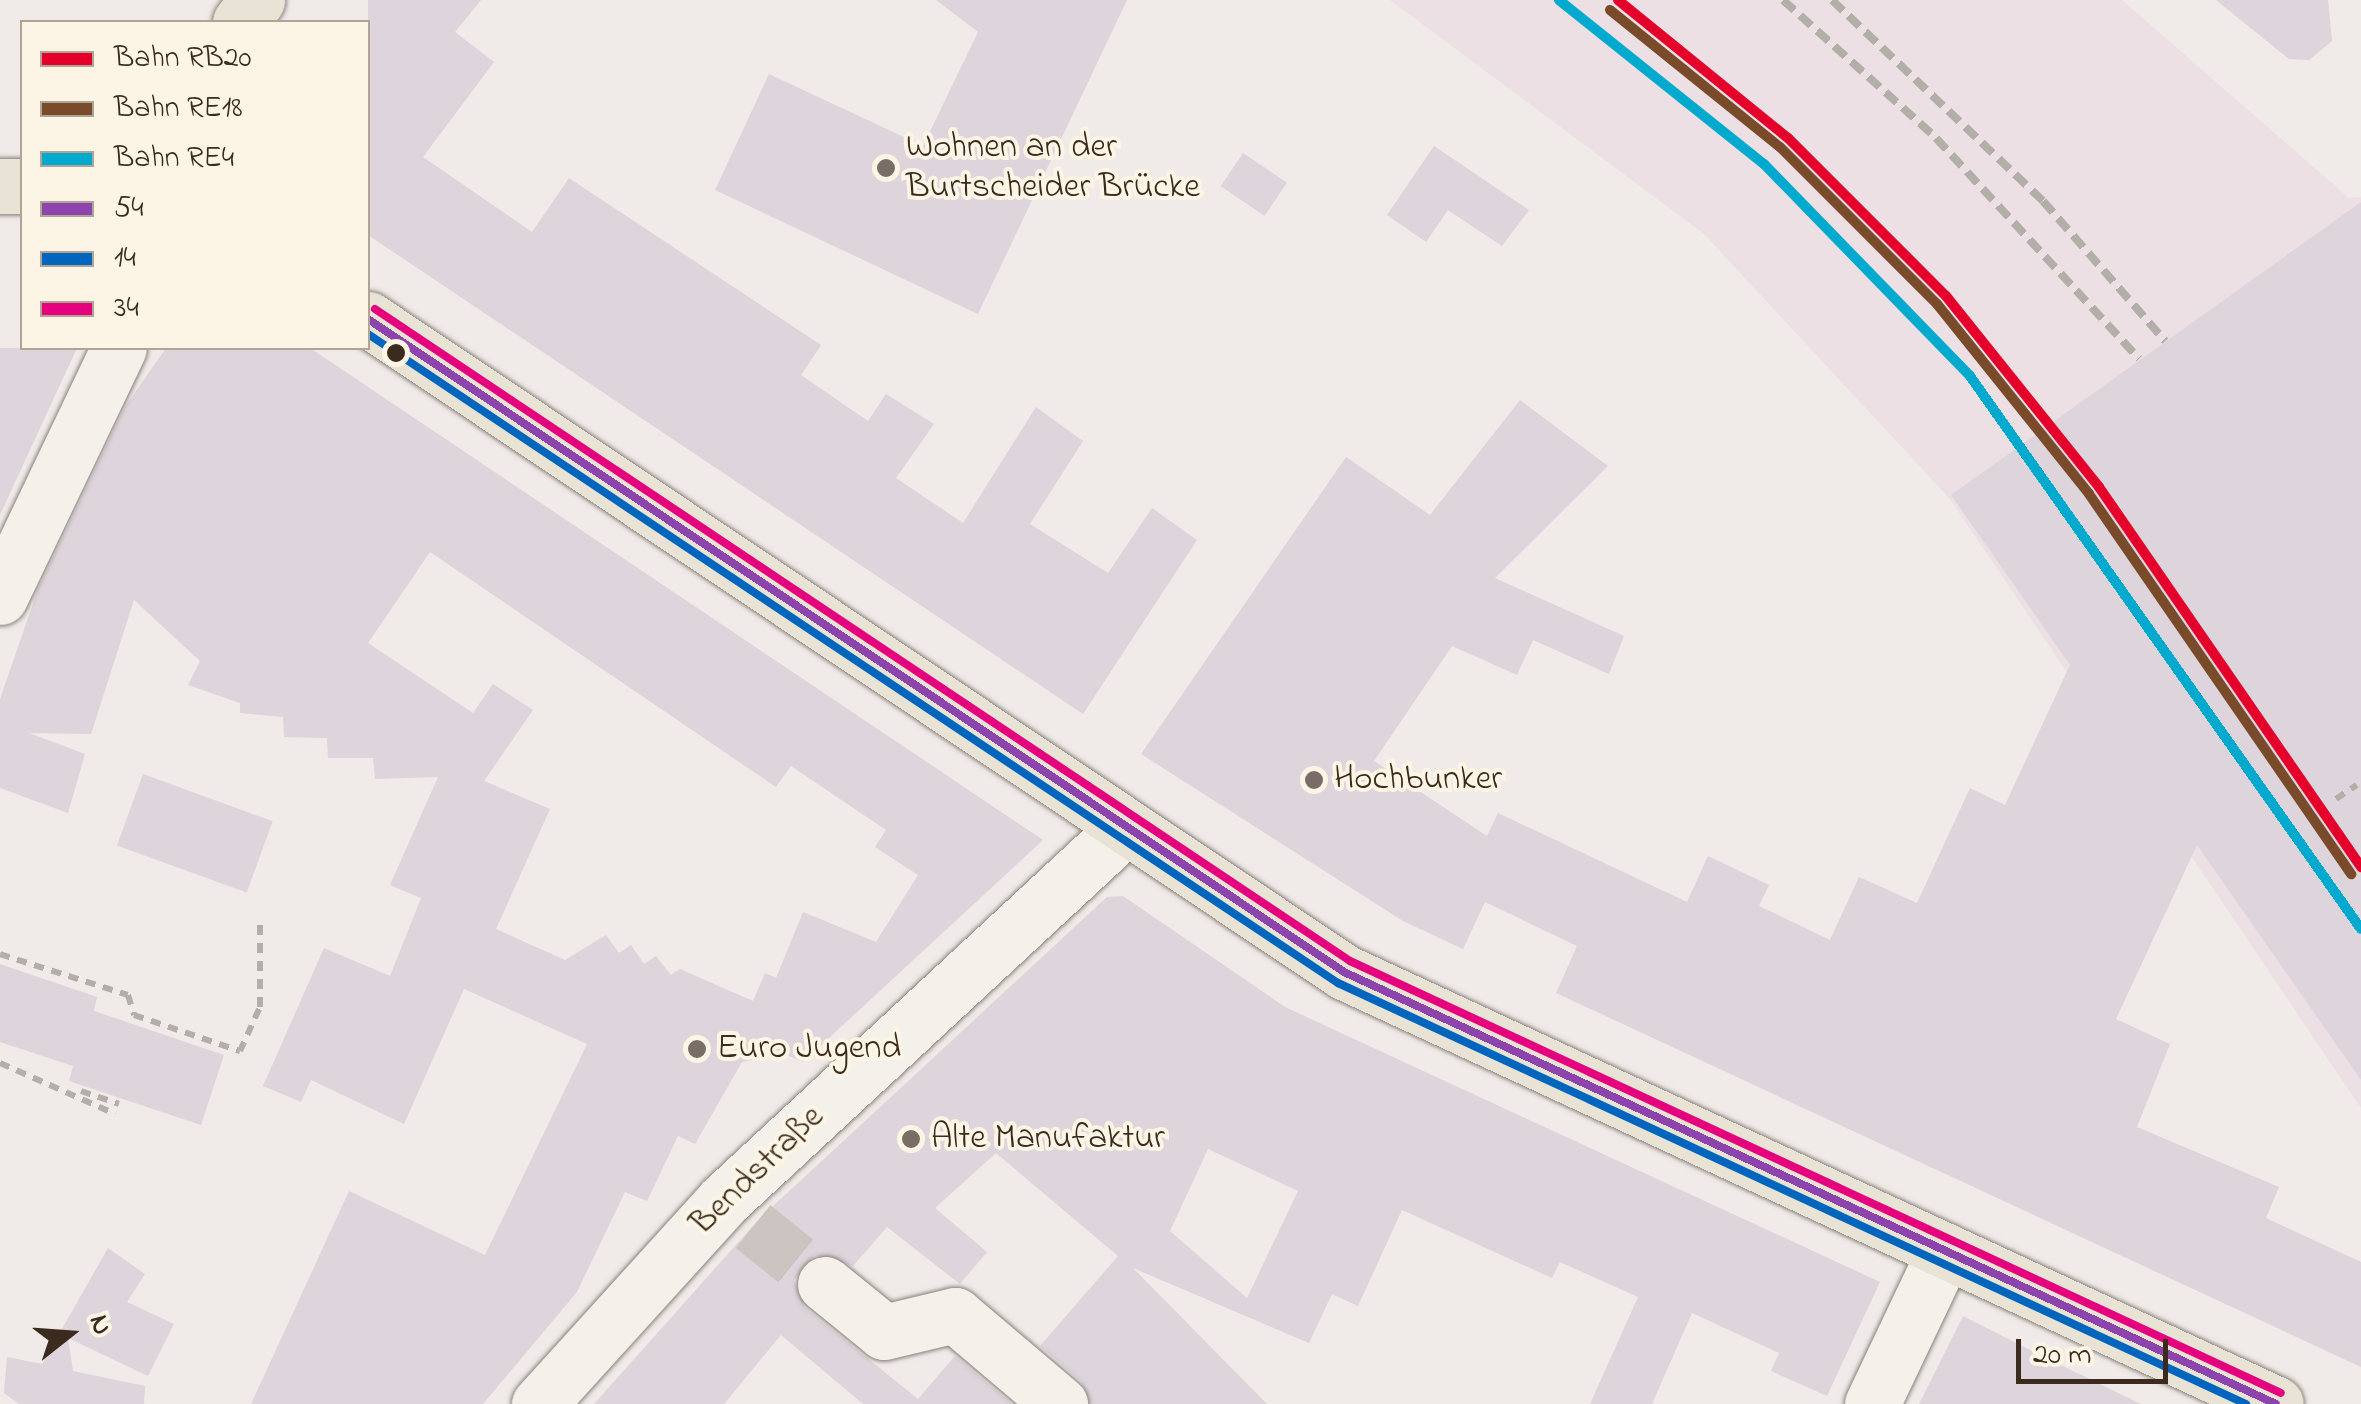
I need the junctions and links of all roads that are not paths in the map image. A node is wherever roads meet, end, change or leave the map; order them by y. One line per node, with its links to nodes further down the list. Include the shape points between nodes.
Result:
1 (257, 0): 2 (main road)
2 (242, 20)
3 (370, 320): 6 (main road)
4 (118, 350): 5 (street)
5 (0, 597)
6 (1123, 830): 7 (main road, via 1344,972); 9 (street, Bendstraße)
7 (1945, 1250): 11 (street); 12 (main road)
8 (825, 1284): 10 (street, via 884,1332 955,1315)
9 (539, 1404)
10 (1060, 1404)
11 (1872, 1404)
12 (2276, 1404)

